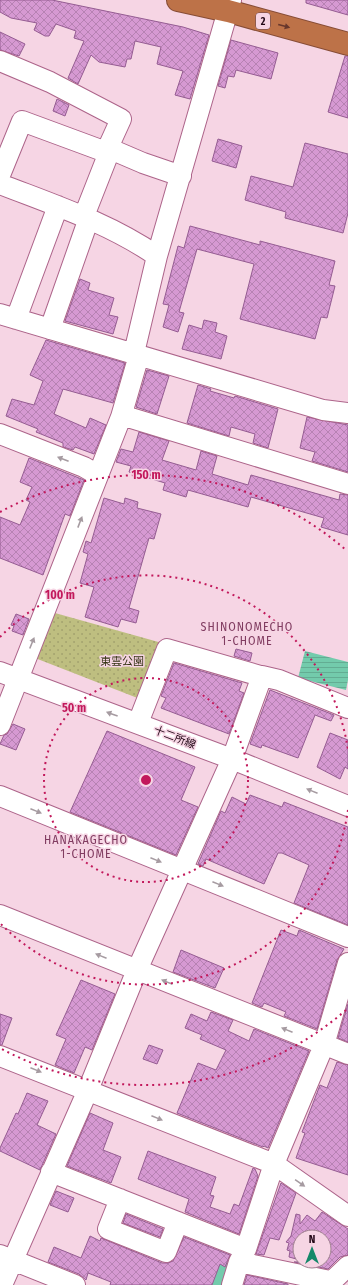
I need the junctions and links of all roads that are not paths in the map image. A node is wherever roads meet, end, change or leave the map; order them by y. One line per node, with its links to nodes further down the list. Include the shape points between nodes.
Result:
1 (178, 0): 2 (highway, 2)
2 (230, 5): 3 (highway, 2, one-way to 3); 7 (street)
3 (348, 44)
4 (0, 61): 5 (street, via 50,82 120,119)
5 (107, 150): 6 (street, via 22,122); 7 (street); 10 (street, via 108,155)
6 (0, 175)
7 (181, 176): 11 (street)
8 (0, 184): 9 (street)
9 (58, 206): 10 (street); 12 (street)
10 (86, 217): 11 (street); 13 (street)
11 (157, 256): 14 (street)
12 (8, 316): 13 (street)
13 (50, 329): 14 (street)
14 (134, 353): 15 (street, via 323,410); 16 (street, via 137,362)
15 (348, 413)
16 (121, 417): 18 (street); 19 (street)
17 (0, 434): 18 (street, one-way to 17)
18 (98, 475): 20 (street, one-way to 18)
19 (348, 484)
20 (9, 675): 23 (street, 十二所線, one-way to 20); 24 (street)
21 (264, 677): 22 (street, via 279,680); 23 (street, via 167,649); 25 (street)
22 (348, 708)
23 (138, 723): 25 (street, 十二所線)
24 (0, 725)
25 (232, 759): 27 (street, 十二所線, one-way to 25); 28 (street)
26 (0, 796): 28 (street, one-way to 28)
27 (348, 806)
28 (181, 870): 30 (street, one-way to 30); 32 (street)
29 (0, 915): 32 (street, one-way to 29)
30 (348, 937)
31 (348, 963): 33 (street)
32 (138, 970): 33 (street, one-way to 32); 36 (street)
33 (324, 1045): 34 (street); 37 (street)
34 (348, 1054)
35 (0, 1056): 36 (street, one-way to 36)
36 (88, 1090): 37 (street, one-way to 37); 38 (street)
37 (274, 1164): 40 (street, one-way to 40); 42 (street)
38 (52, 1172): 39 (street); 43 (street)
39 (120, 1199): 41 (street); 41 (street, via 108,1229 166,1252)
40 (348, 1216)
41 (178, 1222): 42 (street)
42 (243, 1256): 45 (street); 48 (street)
43 (6, 1258): 46 (street); 47 (street)
44 (348, 1266): 45 (street)
45 (329, 1283)
46 (2, 1285)
47 (75, 1285)
48 (232, 1285)

